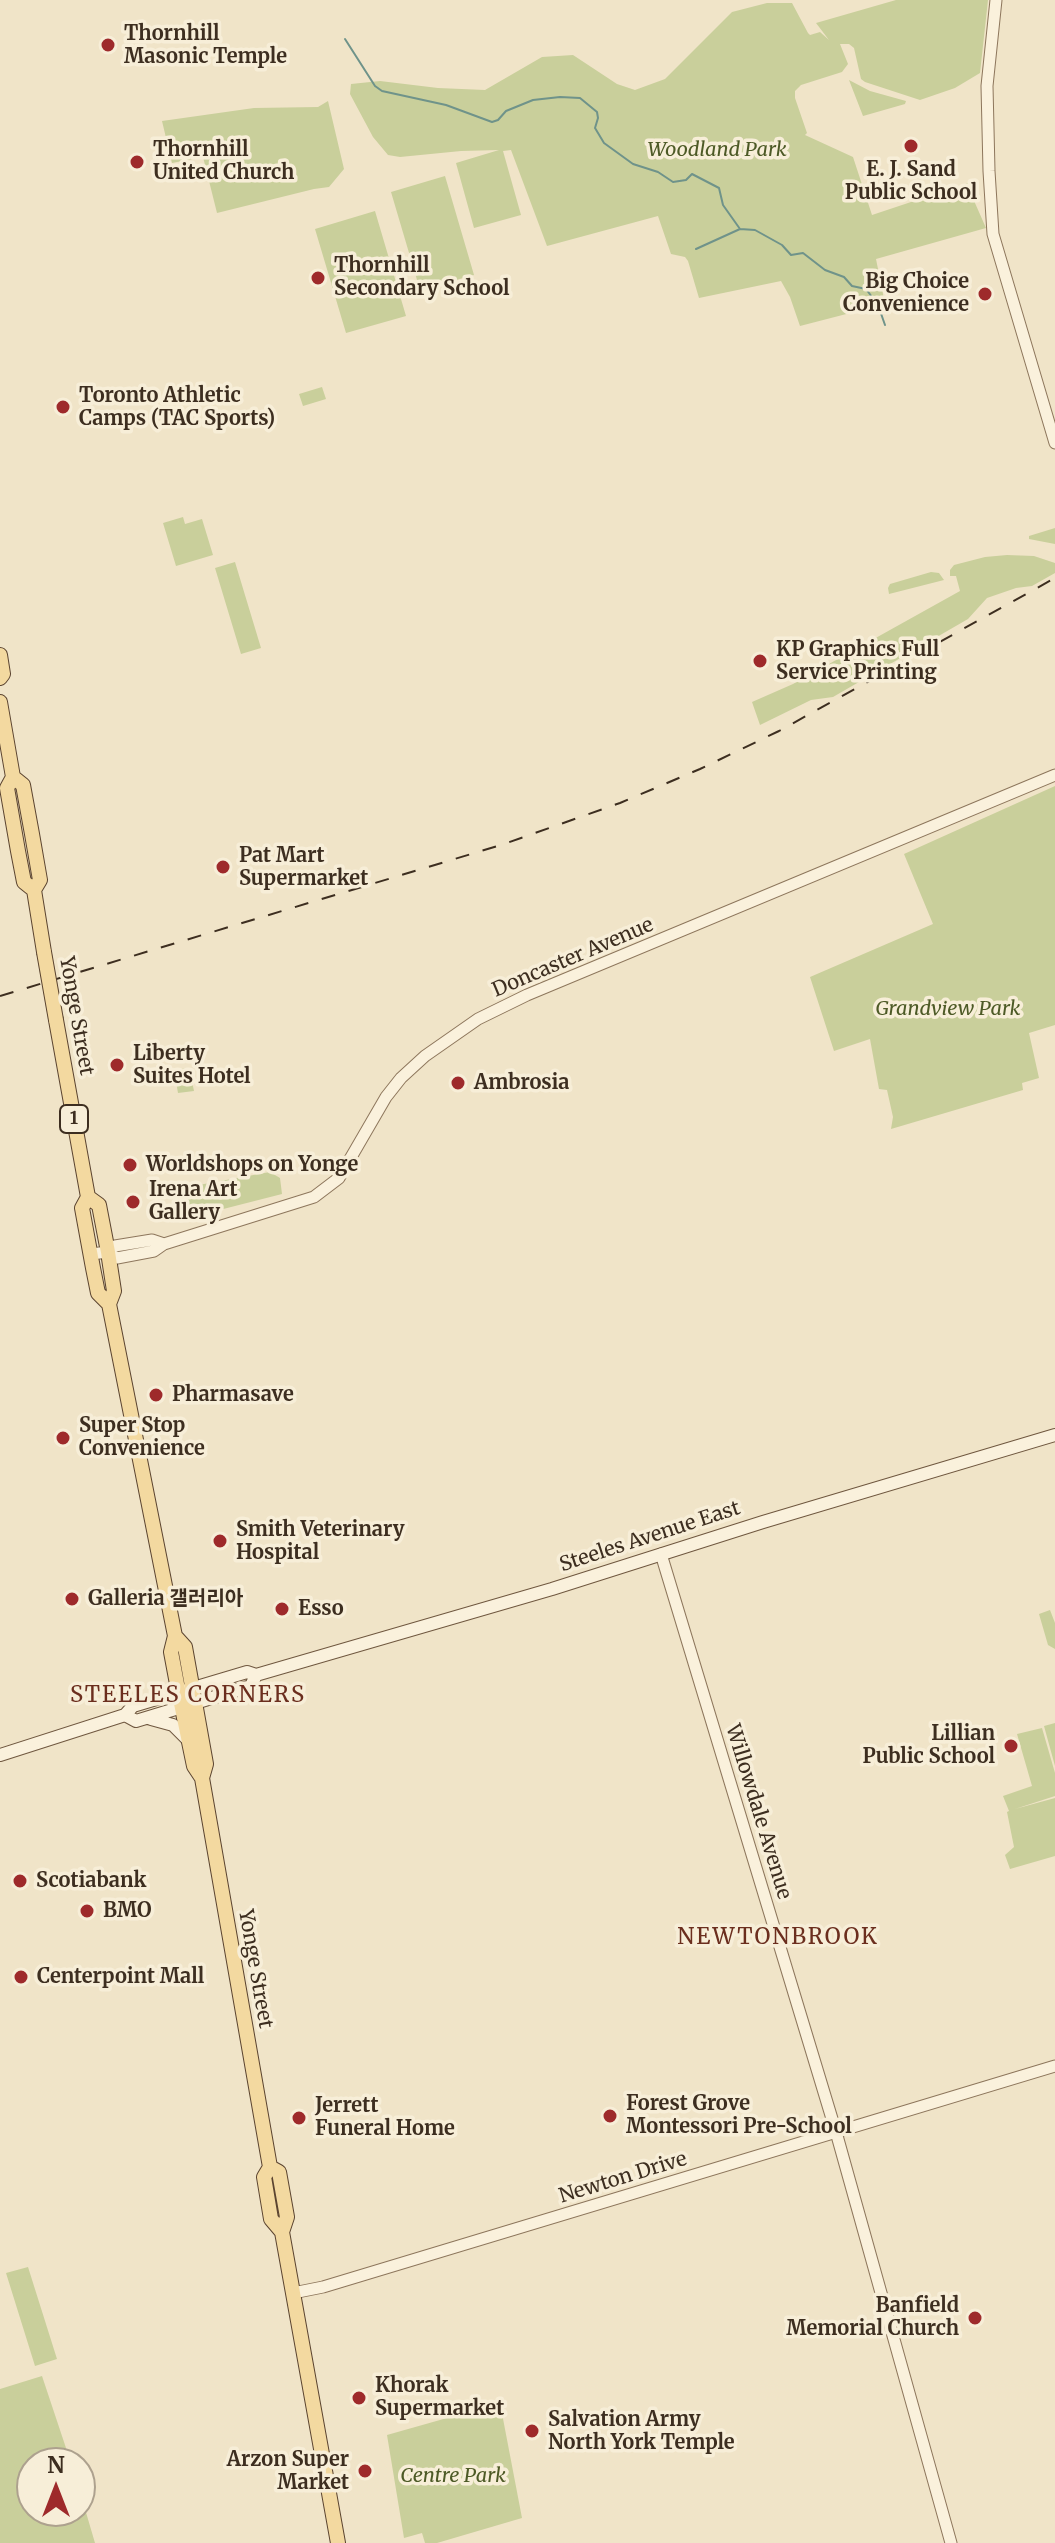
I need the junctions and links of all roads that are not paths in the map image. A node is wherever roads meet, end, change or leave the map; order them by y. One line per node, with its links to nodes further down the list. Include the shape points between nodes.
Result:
1 (996, 0): 2 (street, via 987,86 993,234)
2 (1055, 443)
3 (0, 655): 4 (main road)
4 (0, 678)
5 (0, 702): 7 (main road, Yonge Street / 1, bridge, via 18,851 24,882 34,890)
6 (1055, 775): 8 (street, Doncaster Avenue, via 488,1014 401,1078 350,1162 331,1186 305,1201 154,1251 117,1258)
7 (88, 1197): 8 (main road, Yonge Street / 1, via 99,1205); 9 (main road, Yonge Street / 1, via 82,1208)
8 (108, 1252): 9 (street); 10 (main road, Yonge Street / 1, via 114,1291)
9 (91, 1254): 10 (main road, Yonge Street / 1, via 98,1293)
10 (109, 1304): 13 (main road, Yonge Street / 1, via 175,1636 171,1652)
11 (1055, 1435): 12 (main road, Steeles Avenue East)
12 (661, 1554): 13 (main road, Steeles Avenue East, via 256,1675 251,1686); 20 (street, Willowdale Avenue)
13 (187, 1698): 14 (main road, via 133,1706); 15 (main road); 16 (main road, Yonge Street); 18 (main road, Yonge Street, via 206,1764)
14 (125, 1715): 15 (main road, via 136,1721); 17 (main road)
15 (144, 1718): 16 (main road, via 173,1725)
16 (188, 1740): 18 (main road, Yonge Street)
17 (0, 1755)
18 (202, 1778): 21 (main road, Yonge Street, via 270,2167 264,2177 271,2219 282,2232)
19 (1055, 2066): 20 (street, Newton Drive)
20 (836, 2132): 21 (street, Newton Drive); 23 (street, Willowdale Avenue)
21 (293, 2293): 22 (main road, Yonge Street)
22 (338, 2543)
23 (951, 2543)

